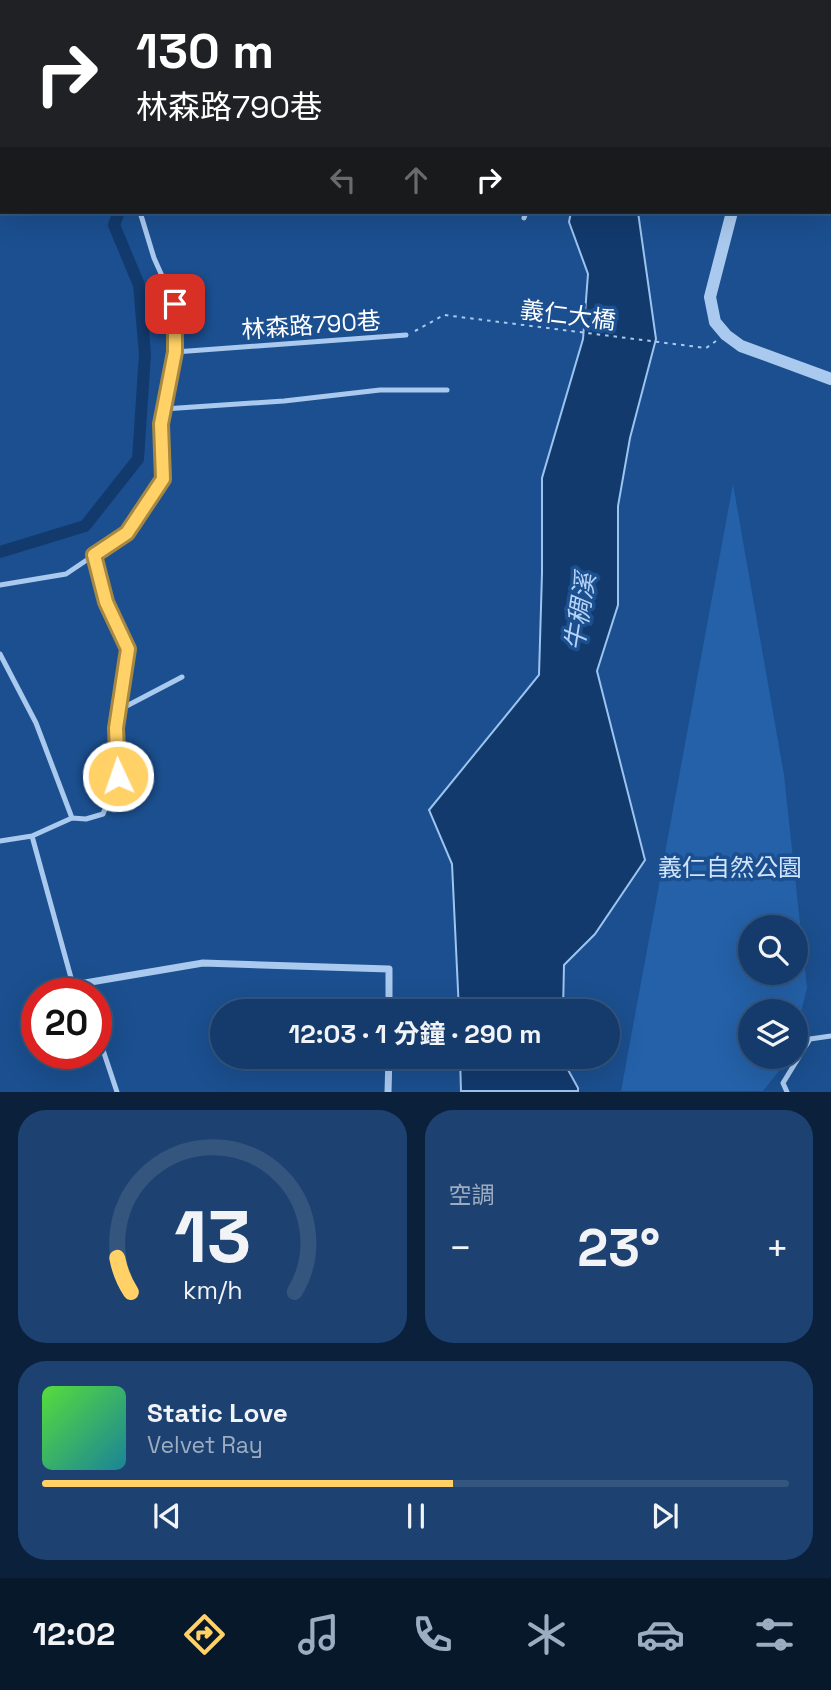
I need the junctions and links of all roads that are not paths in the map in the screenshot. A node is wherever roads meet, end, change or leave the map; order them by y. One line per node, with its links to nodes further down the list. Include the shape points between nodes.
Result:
1 (141, 214): 4 (lane, via 175,304)
2 (731, 214): 5 (street, via 710,298 715,322 741,346)
3 (406, 335): 4 (lane, 林森路790巷)
4 (175, 352): 7 (lane)
5 (831, 379)
6 (447, 390): 7 (lane, via 380,390)
7 (164, 409): 8 (lane, via 163,479 127,533)
8 (94, 555): 9 (lane, via 66,574); 12 (lane, via 106,602 128,649)
9 (0, 585)
10 (0, 654): 13 (lane, via 36,723)
11 (181, 677): 12 (lane)
12 (119, 710): 13 (lane, via 118,776 103,814)
13 (72, 818): 14 (lane)
14 (32, 836): 15 (lane); 16 (lane)
15 (0, 841)
16 (71, 978)
17 (112, 978): 18 (street, via 203,963 389,970)
18 (389, 999)
19 (831, 1036): 24 (lane, via 810,1039 804,1045 783,1083)
20 (110, 1069): 22 (lane)
21 (389, 1069): 23 (street)
22 (117, 1091)
23 (388, 1091)
24 (787, 1091)

